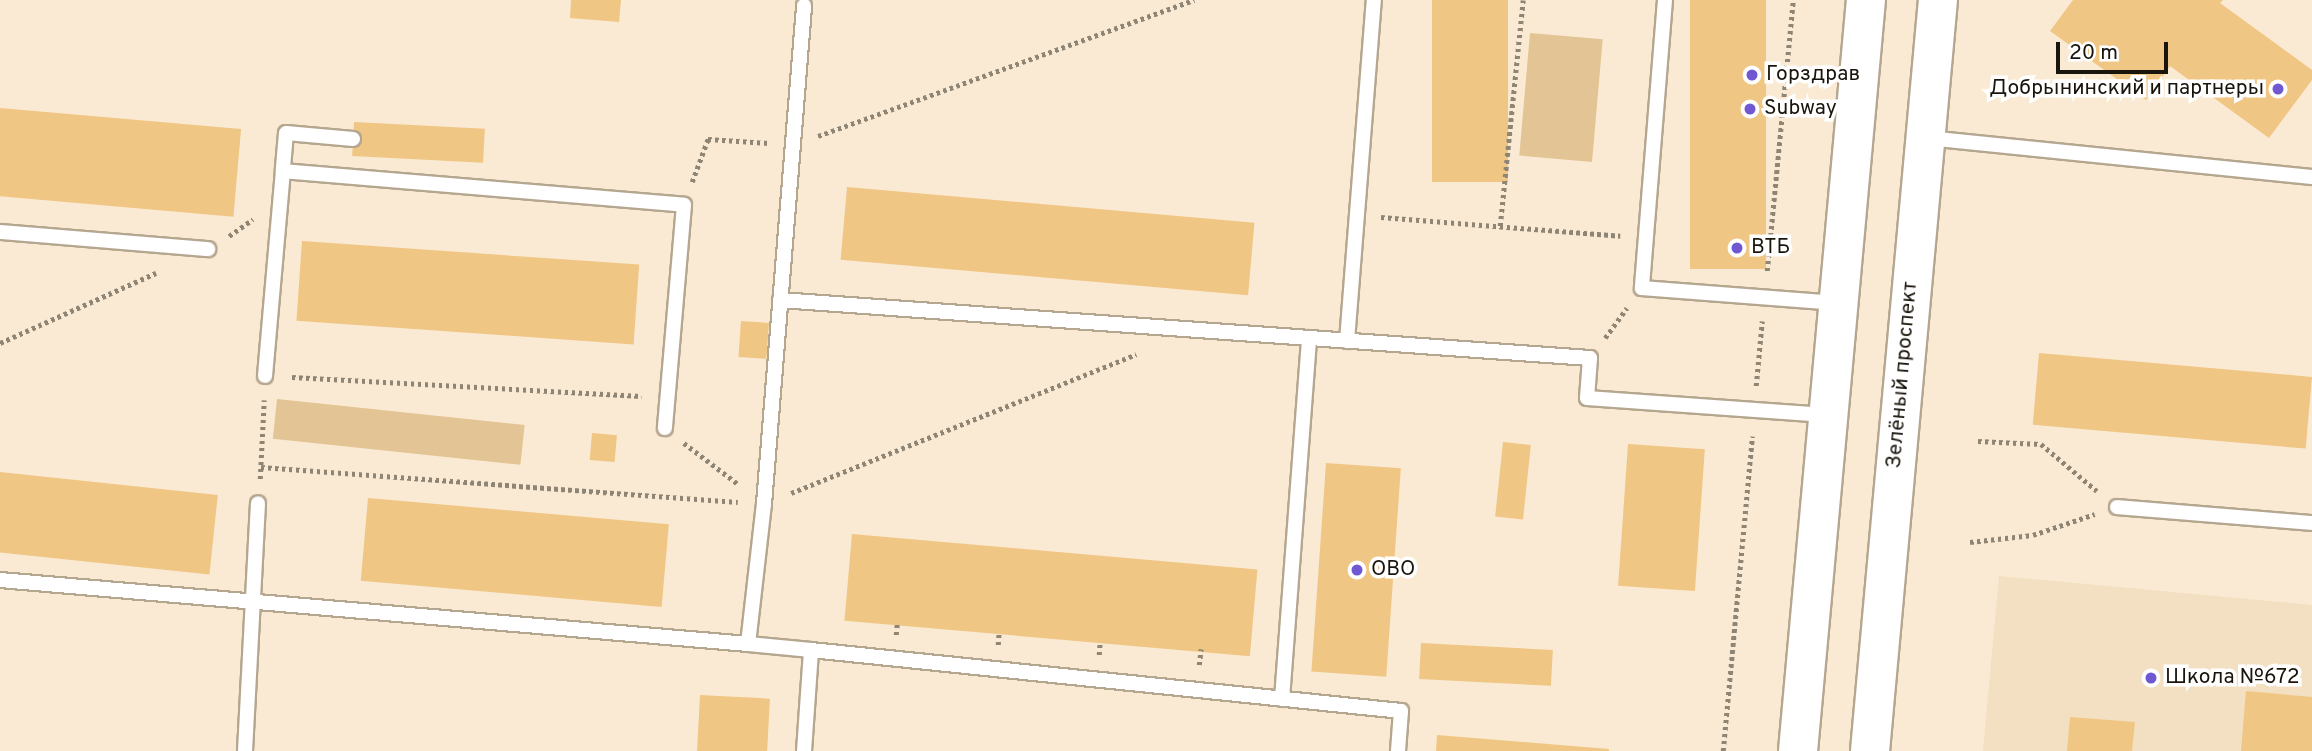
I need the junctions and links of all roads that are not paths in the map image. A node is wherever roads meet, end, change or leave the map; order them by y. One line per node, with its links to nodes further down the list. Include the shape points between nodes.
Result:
1 (1374, 0): 15 (lane)
2 (1665, 0): 13 (lane, via 1642,288)
3 (1866, 0): 13 (main road)
4 (1938, 0): 6 (main road, Зелёный проспект)
5 (804, 6): 12 (lane)
6 (1924, 138): 9 (lane); 31 (main road, Зелёный проспект)
7 (353, 139): 8 (lane, via 286,133)
8 (283, 171): 16 (lane); 18 (lane, via 684,205)
9 (2312, 177)
10 (0, 232): 11 (lane)
11 (208, 249)
12 (780, 300): 14 (lane); 24 (lane)
13 (1837, 303): 17 (main road)
14 (1309, 338): 15 (lane); 26 (lane)
15 (1347, 341): 17 (lane, via 1590,358 1587,398)
16 (265, 376)
17 (1828, 415): 30 (main road)
18 (664, 428)
19 (258, 503): 23 (lane)
20 (2117, 507): 21 (lane)
21 (2312, 523)
22 (0, 580): 23 (lane)
23 (254, 602): 24 (lane); 27 (lane)
24 (748, 644): 25 (lane)
25 (811, 650): 26 (lane); 28 (lane)
26 (1282, 699): 29 (lane, via 1401,711)
27 (245, 751)
28 (804, 751)
29 (1398, 751)
30 (1798, 751)
31 (1870, 751)

